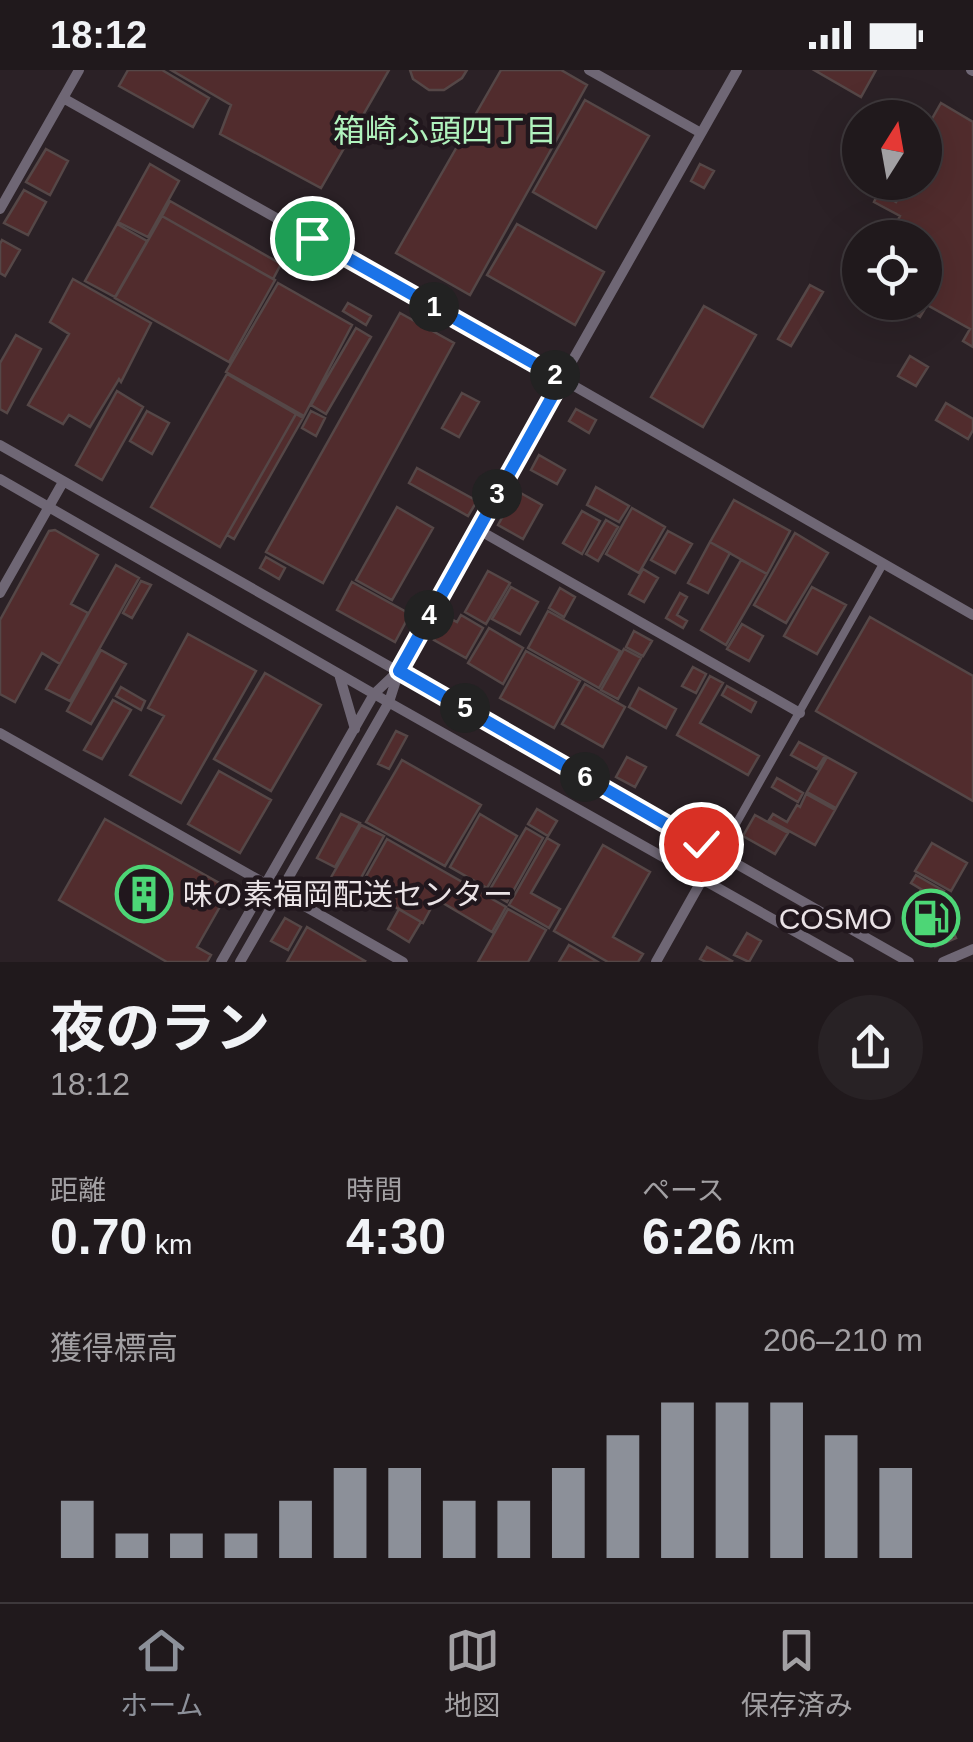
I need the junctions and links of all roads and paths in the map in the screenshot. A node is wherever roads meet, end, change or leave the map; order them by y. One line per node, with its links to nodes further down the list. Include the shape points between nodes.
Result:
1 (79, 70): 4 (street)
2 (589, 70): 5 (street)
3 (737, 70): 5 (street)
4 (63, 98): 6 (street); 7 (street)
5 (701, 133): 7 (street)
6 (0, 209)
7 (562, 379): 12 (street); 13 (street)
8 (0, 446): 10 (street)
9 (0, 479): 11 (street)
10 (64, 482): 11 (street); 16 (street)
11 (49, 508): 14 (street); 17 (street)
12 (477, 528): 16 (street); 20 (street)
13 (883, 564): 15 (street); 20 (street)
14 (0, 593)
15 (973, 615)
16 (399, 671): 18 (street); 19 (street); 23 (street)
17 (340, 674): 18 (street); 21 (street)
18 (374, 694): 19 (street); 21 (street)
19 (389, 702): 24 (street); 26 (street)
20 (800, 713): 23 (street)
21 (355, 729): 25 (street)
22 (0, 732): 25 (street)
23 (719, 854): 24 (street); 33 (street)
24 (702, 880): 31 (street); 32 (street)
25 (266, 885): 26 (street); 28 (street)
26 (280, 893): 29 (street); 30 (street)
27 (973, 949): 34 (street)
28 (221, 962)
29 (240, 962)
30 (403, 962)
31 (656, 962)
32 (849, 962)
33 (909, 962)
34 (943, 962)

